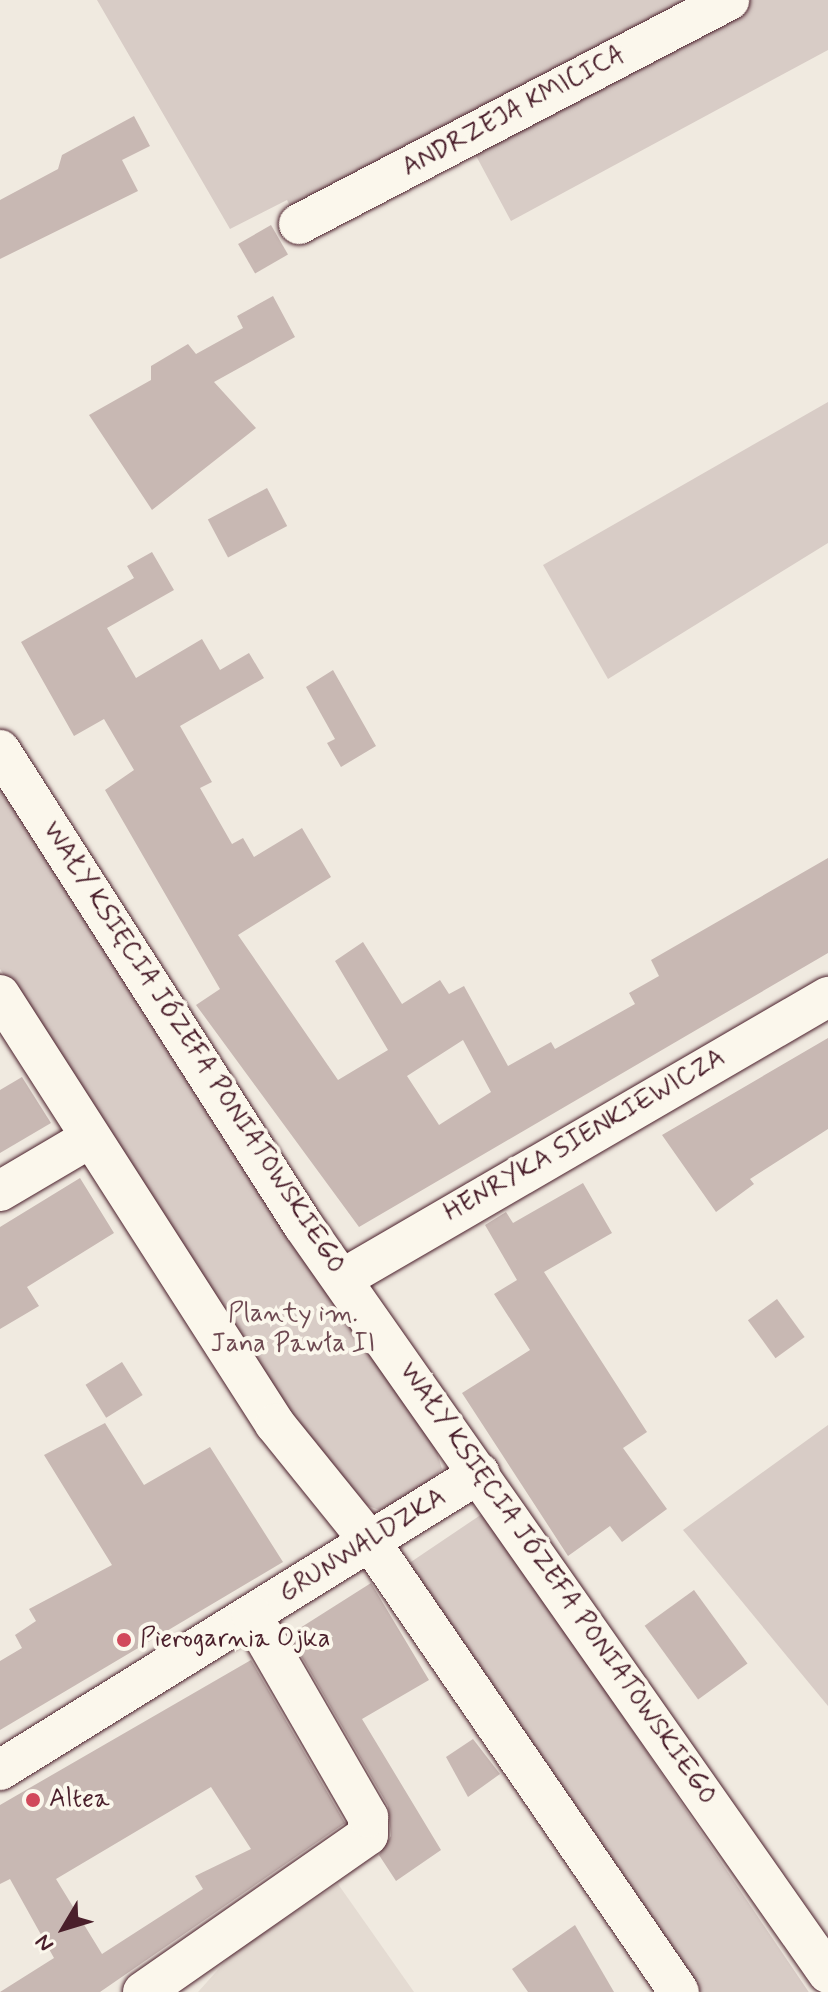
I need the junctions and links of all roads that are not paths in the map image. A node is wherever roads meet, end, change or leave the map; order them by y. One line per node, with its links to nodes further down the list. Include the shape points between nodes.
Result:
1 (729, 0): 2 (street, ANDRZEJA KMICICA)
2 (299, 224)
3 (0, 750): 8 (street, WAŁY KSIĘCIA JÓZEFA PONIATOWSKIEGO)
4 (0, 995): 6 (street)
5 (828, 997): 8 (street, HENRYKA SIENKIEWICZA)
6 (90, 1138): 7 (street); 10 (street, via 275,1424)
7 (0, 1191)
8 (344, 1278): 9 (street, WAŁY KSIĘCIA JÓZEFA PONIATOWSKIEGO)
9 (480, 1473): 10 (street, GRUNWALDZKA); 13 (street, WAŁY KSIĘCIA JÓZEFA PONIATOWSKIEGO)
10 (371, 1543): 11 (street, GRUNWALDZKA); 15 (street)
11 (252, 1616): 12 (street, GRUNWALDZKA); 14 (street, via 368,1817 368,1835)
12 (0, 1770)
13 (828, 1973)
14 (143, 1992)
15 (679, 1992)

